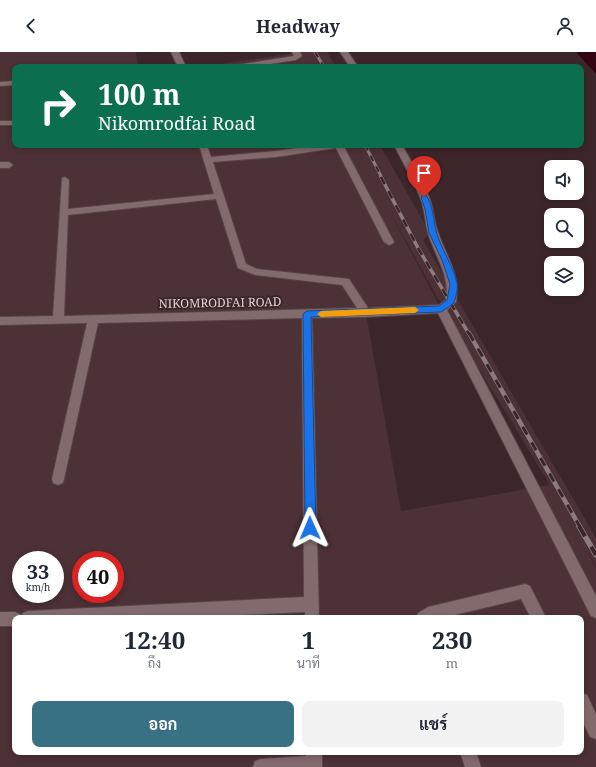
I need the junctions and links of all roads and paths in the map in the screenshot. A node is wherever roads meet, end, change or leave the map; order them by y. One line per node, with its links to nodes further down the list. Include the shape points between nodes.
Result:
1 (175, 52): 4 (street)
2 (344, 52): 6 (street)
3 (296, 55): 5 (street)
4 (181, 64)
5 (252, 64)
6 (352, 64)
7 (12, 83): 8 (street)
8 (0, 84)
9 (0, 123): 10 (street)
10 (12, 123)
11 (204, 148): 17 (street)
12 (273, 148): 16 (street)
13 (318, 148): 16 (street)
14 (341, 148): 21 (street)
15 (400, 148): 22 (street, via 420,184 433,233 454,284 450,302)
16 (276, 154): 17 (street)
17 (207, 160): 19 (street)
18 (65, 180): 20 (street)
19 (219, 196): 20 (street); 23 (street, via 242,266 255,272 345,282)
20 (64, 212): 26 (street)
21 (390, 242)
22 (441, 309): 23 (street, NIKOMRODFAI ROAD); 30 (street)
23 (366, 312): 24 (street, NIKOMRODFAI ROAD)
24 (307, 314): 25 (street, NIKOMRODFAI ROAD); 29 (street)
25 (94, 318): 26 (street, NIKOMRODFAI ROAD); 28 (street)
26 (58, 319): 27 (street, NIKOMRODFAI ROAD)
27 (0, 321)
28 (58, 479)
29 (312, 611): 31 (street)
30 (596, 611)
31 (150, 615)
32 (427, 615): 33 (street, via 525,591)
33 (537, 615)
34 (0, 619): 35 (street)
35 (12, 619)
36 (584, 708): 37 (street)
37 (596, 731)
38 (469, 755): 41 (street)
39 (314, 761): 40 (street)
40 (261, 767)
41 (473, 767)

